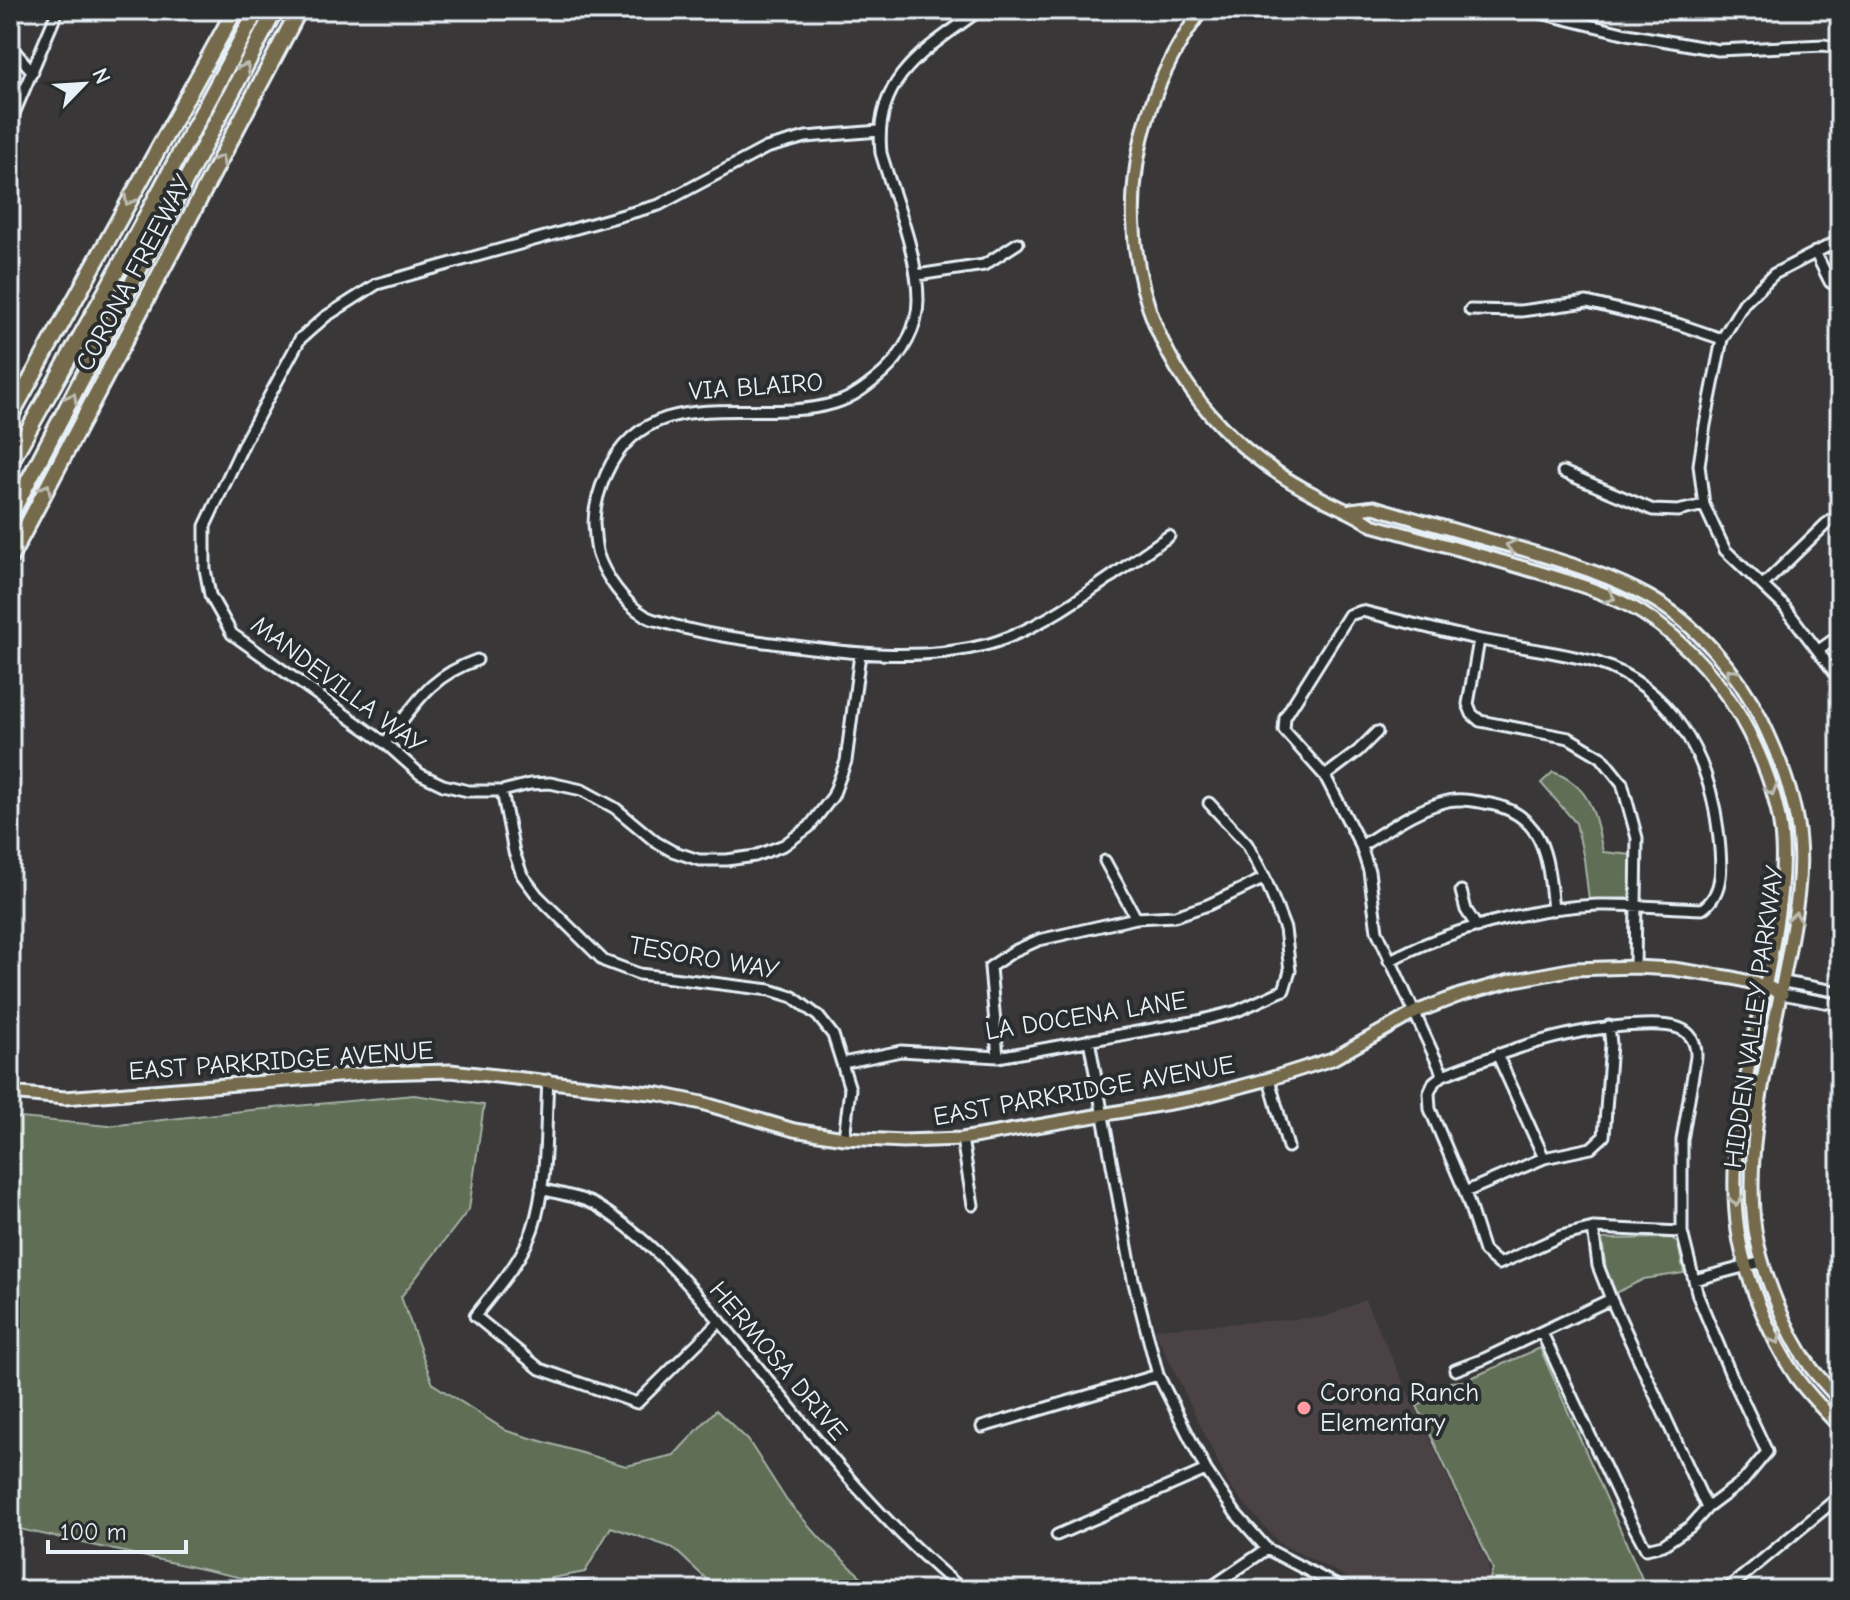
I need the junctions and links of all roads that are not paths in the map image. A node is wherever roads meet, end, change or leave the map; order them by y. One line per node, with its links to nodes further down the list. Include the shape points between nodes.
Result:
1 (58, 10): 11 (street)
2 (235, 10): 21 (highway, CORONA FREEWAY, one-way to 21)
3 (257, 10): 22 (highway)
4 (275, 10): 27 (highway, one-way to 4)
5 (299, 10): 29 (highway, CORONA FREEWAY, one-way to 5)
6 (980, 10): 13 (street, VIA BLAIRO, via 912,59 886,101)
7 (1202, 10): 25 (main road, HIDDEN VALLEY PARKWAY, via 1151,99 1136,162 1134,231 1149,304 1176,365 1222,427 1287,480)
8 (1528, 10): 10 (street, via 1718,50)
9 (10, 46): 11 (street)
10 (1840, 48)
11 (33, 72): 12 (street)
12 (10, 123)
13 (879, 131): 17 (street, VIA BLAIRO); 38 (street, MANDEVILLA WAY, via 806,137 766,148 659,205 377,284 300,339 205,526 210,595 232,634)
14 (1840, 240): 16 (street)
15 (1018, 243): 17 (street, via 984,265)
16 (1815, 252): 18 (street, via 1830,282); 20 (street, via 1774,274 1744,303)
17 (917, 275): 34 (street, VIA BLAIRO, via 918,305 909,336 895,362 865,388 836,403 801,409 686,412 653,423 611,463 594,519 598,555 618,590 644,616 698,633)
18 (1840, 288)
19 (1470, 310): 20 (street, via 1521,311 1587,302)
20 (1722, 339): 24 (street, via 1699,465)
21 (10, 417)
22 (10, 463)
23 (1563, 472): 24 (street, via 1653,510)
24 (1704, 505): 30 (street, via 1725,550)
25 (1351, 510): 52 (main road, HIDDEN VALLEY PARKWAY, one-way to 52, via 1372,525 1617,600 1680,642 1713,678 1755,745 1772,788 1782,842 1781,890); 53 (main road, HIDDEN VALLEY PARKWAY, one-way to 25, via 1799,892 1799,840 1788,783 1771,738 1726,667 1691,629 1624,584 1374,507)
26 (1840, 514): 30 (street)
27 (10, 516)
28 (1169, 536): 34 (street, VIA BLAIRO, via 1066,606 992,643 944,653)
29 (10, 558)
30 (1763, 585): 33 (street)
31 (1840, 635): 33 (street)
32 (1479, 640): 39 (street, via 1362,611 1349,615 1285,717 1284,730); 46 (street, via 1468,704 1472,714 1480,721 1569,738 1601,757 1622,783 1637,838); 46 (street, via 1596,663 1631,679 1667,705 1688,737 1705,771 1717,824 1719,888 1714,901 1702,909)
33 (1819, 650): 36 (street)
34 (860, 654): 40 (street, MANDEVILLA WAY, via 846,761 833,796 809,827 784,845 727,860 699,860 656,842 615,808 582,790 550,783)
35 (477, 660): 38 (street, via 432,683)
36 (1840, 680)
37 (1377, 732): 39 (street)
38 (385, 743): 40 (street, MANDEVILLA WAY, via 420,774 443,785)
39 (1325, 776): 42 (street)
40 (502, 791): 61 (street, TESORO WAY, via 522,875 604,961 639,974 793,997 833,1035)
41 (1209, 803): 44 (street, via 1247,844)
42 (1361, 846): 47 (street, via 1448,801 1495,804 1523,818 1540,837); 50 (street, via 1377,931)
43 (1105, 861): 48 (street)
44 (1265, 878): 48 (street, via 1175,916); 58 (street, LA DOCENA LANE, via 1285,929 1290,971 1284,990 1237,1011)
45 (1461, 891): 49 (street)
46 (1637, 908): 47 (street); 51 (street)
47 (1553, 910): 49 (street)
48 (1136, 918): 60 (street, via 1039,940 990,967)
49 (1477, 927): 50 (street)
50 (1389, 961): 56 (street)
51 (1635, 967): 52 (main road, EAST PARKRIDGE AVENUE); 56 (main road, EAST PARKRIDGE AVENUE, via 1574,969 1510,981)
52 (1766, 986): 53 (main road, EAST PARKRIDGE AVENUE); 77 (main road, HIDDEN VALLEY PARKWAY, one-way to 77, via 1736,1138 1737,1219)
53 (1783, 988): 54 (street); 55 (street); 76 (main road, HIDDEN VALLEY PARKWAY, via 1753,1140 1752,1191)
54 (1840, 992)
55 (1840, 1005)
56 (1416, 1012): 62 (street); 63 (main road, EAST PARKRIDGE AVENUE, via 1332,1059)
57 (1609, 1026): 59 (street); 70 (street, via 1604,1136 1591,1148); 75 (street, via 1679,1028 1696,1045 1682,1140)
58 (1089, 1040): 60 (street, LA DOCENA LANE); 66 (street)
59 (1497, 1054): 62 (street); 70 (street)
60 (998, 1057): 61 (street, LA DOCENA LANE, via 901,1051)
61 (843, 1063): 67 (street, TESORO WAY, via 850,1089)
62 (1443, 1075): 72 (street, via 1429,1093 1430,1109)
63 (1269, 1079): 66 (main road, EAST PARKRIDGE AVENUE); 69 (street)
64 (548, 1080): 65 (main road, EAST PARKRIDGE AVENUE, via 451,1071 390,1072 65,1098); 67 (main road, EAST PARKRIDGE AVENUE, via 659,1094); 71 (street)
65 (10, 1093)
66 (1103, 1115): 68 (main road, EAST PARKRIDGE AVENUE); 83 (street, via 1133,1279)
67 (844, 1138): 68 (main road, EAST PARKRIDGE AVENUE)
68 (962, 1139): 73 (street)
69 (1288, 1147)
70 (1544, 1158): 72 (street)
71 (541, 1189): 80 (street, HERMOSA DRIVE, via 596,1205 638,1235); 80 (street, via 522,1252 475,1316 540,1369 637,1403)
72 (1465, 1192): 74 (street, via 1484,1251 1499,1264)
73 (973, 1205)
74 (1593, 1228): 75 (street); 79 (street, via 1598,1266)
75 (1682, 1232): 78 (street)
76 (1762, 1262): 77 (street); 84 (main road, HIDDEN VALLEY PARKWAY, via 1811,1368)
77 (1747, 1266): 78 (street); 86 (main road, HIDDEN VALLEY PARKWAY, one-way to 86, via 1770,1328 1797,1378)
78 (1694, 1280): 89 (street, via 1767,1452 1743,1481)
79 (1611, 1299): 81 (street); 89 (street)
80 (720, 1321): 94 (street, HERMOSA DRIVE, via 840,1470)
81 (1542, 1333): 82 (street); 89 (street, via 1646,1549 1663,1545)
82 (1455, 1370)
83 (1158, 1375): 85 (street); 87 (street)
84 (1840, 1401)
85 (982, 1427)
86 (1840, 1427)
87 (1206, 1470): 90 (street); 91 (street)
88 (1840, 1496): 97 (street)
89 (1707, 1508)
90 (1057, 1535)
91 (1267, 1549): 95 (street); 96 (street)
92 (545, 1590): 93 (street)
93 (601, 1590)
94 (963, 1590)
95 (1207, 1590)
96 (1345, 1590)
97 (1726, 1590)

